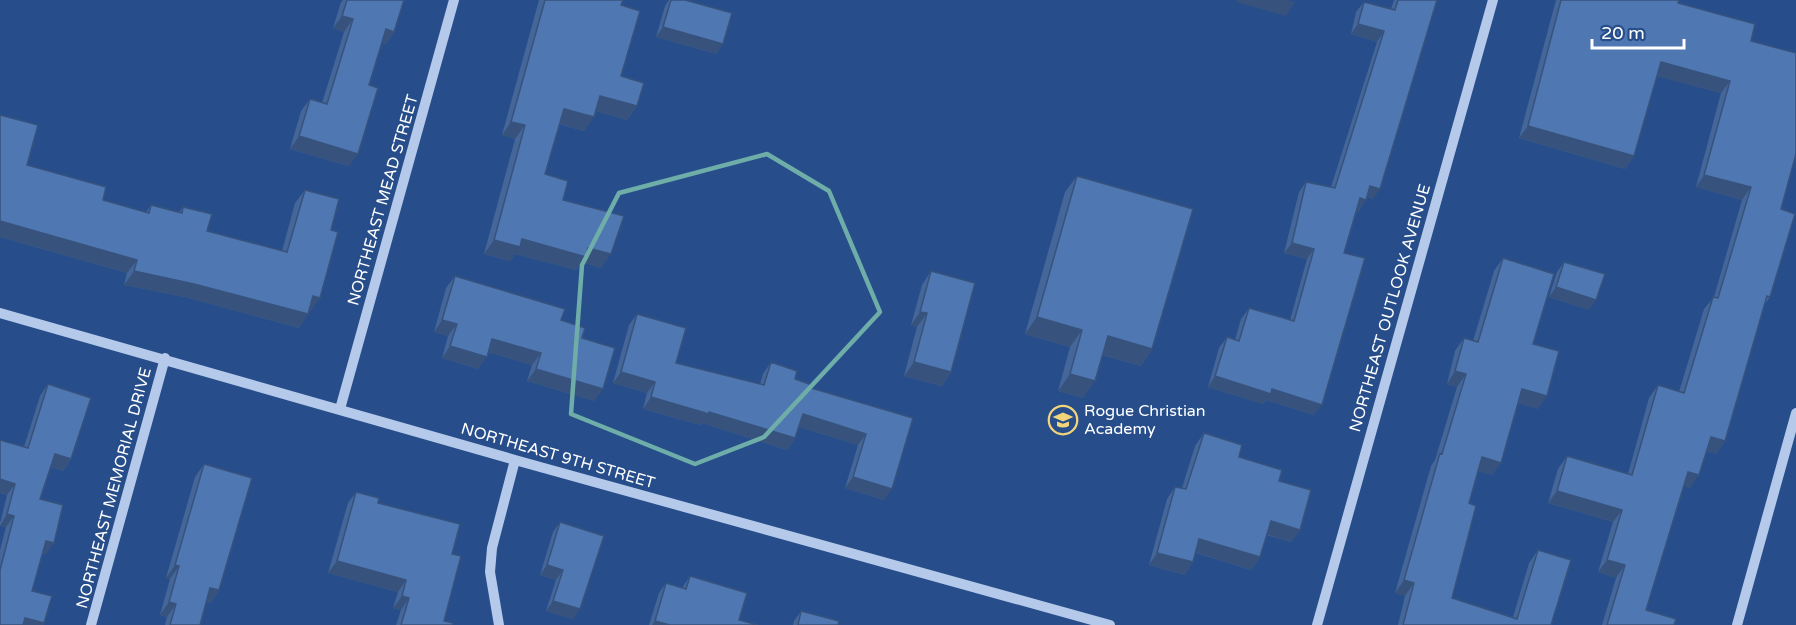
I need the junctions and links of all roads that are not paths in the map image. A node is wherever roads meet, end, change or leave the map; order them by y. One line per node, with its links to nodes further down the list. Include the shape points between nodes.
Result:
1 (454, 0): 5 (street, NORTHEAST MEAD STREET)
2 (1492, 0): 11 (street, NORTHEAST OUTLOOK AVENUE)
3 (0, 313): 4 (street, NORTHEAST 9TH STREET)
4 (165, 358): 5 (street, NORTHEAST 9TH STREET); 8 (street, NORTHEAST MEMORIAL DRIVE)
5 (340, 409): 7 (street, NORTHEAST 9TH STREET)
6 (1796, 413): 12 (street)
7 (515, 460): 9 (street, via 492,548 490,572); 10 (street, NORTHEAST 9TH STREET)
8 (91, 625)
9 (499, 625)
10 (1110, 625)
11 (1317, 625)
12 (1737, 625)

